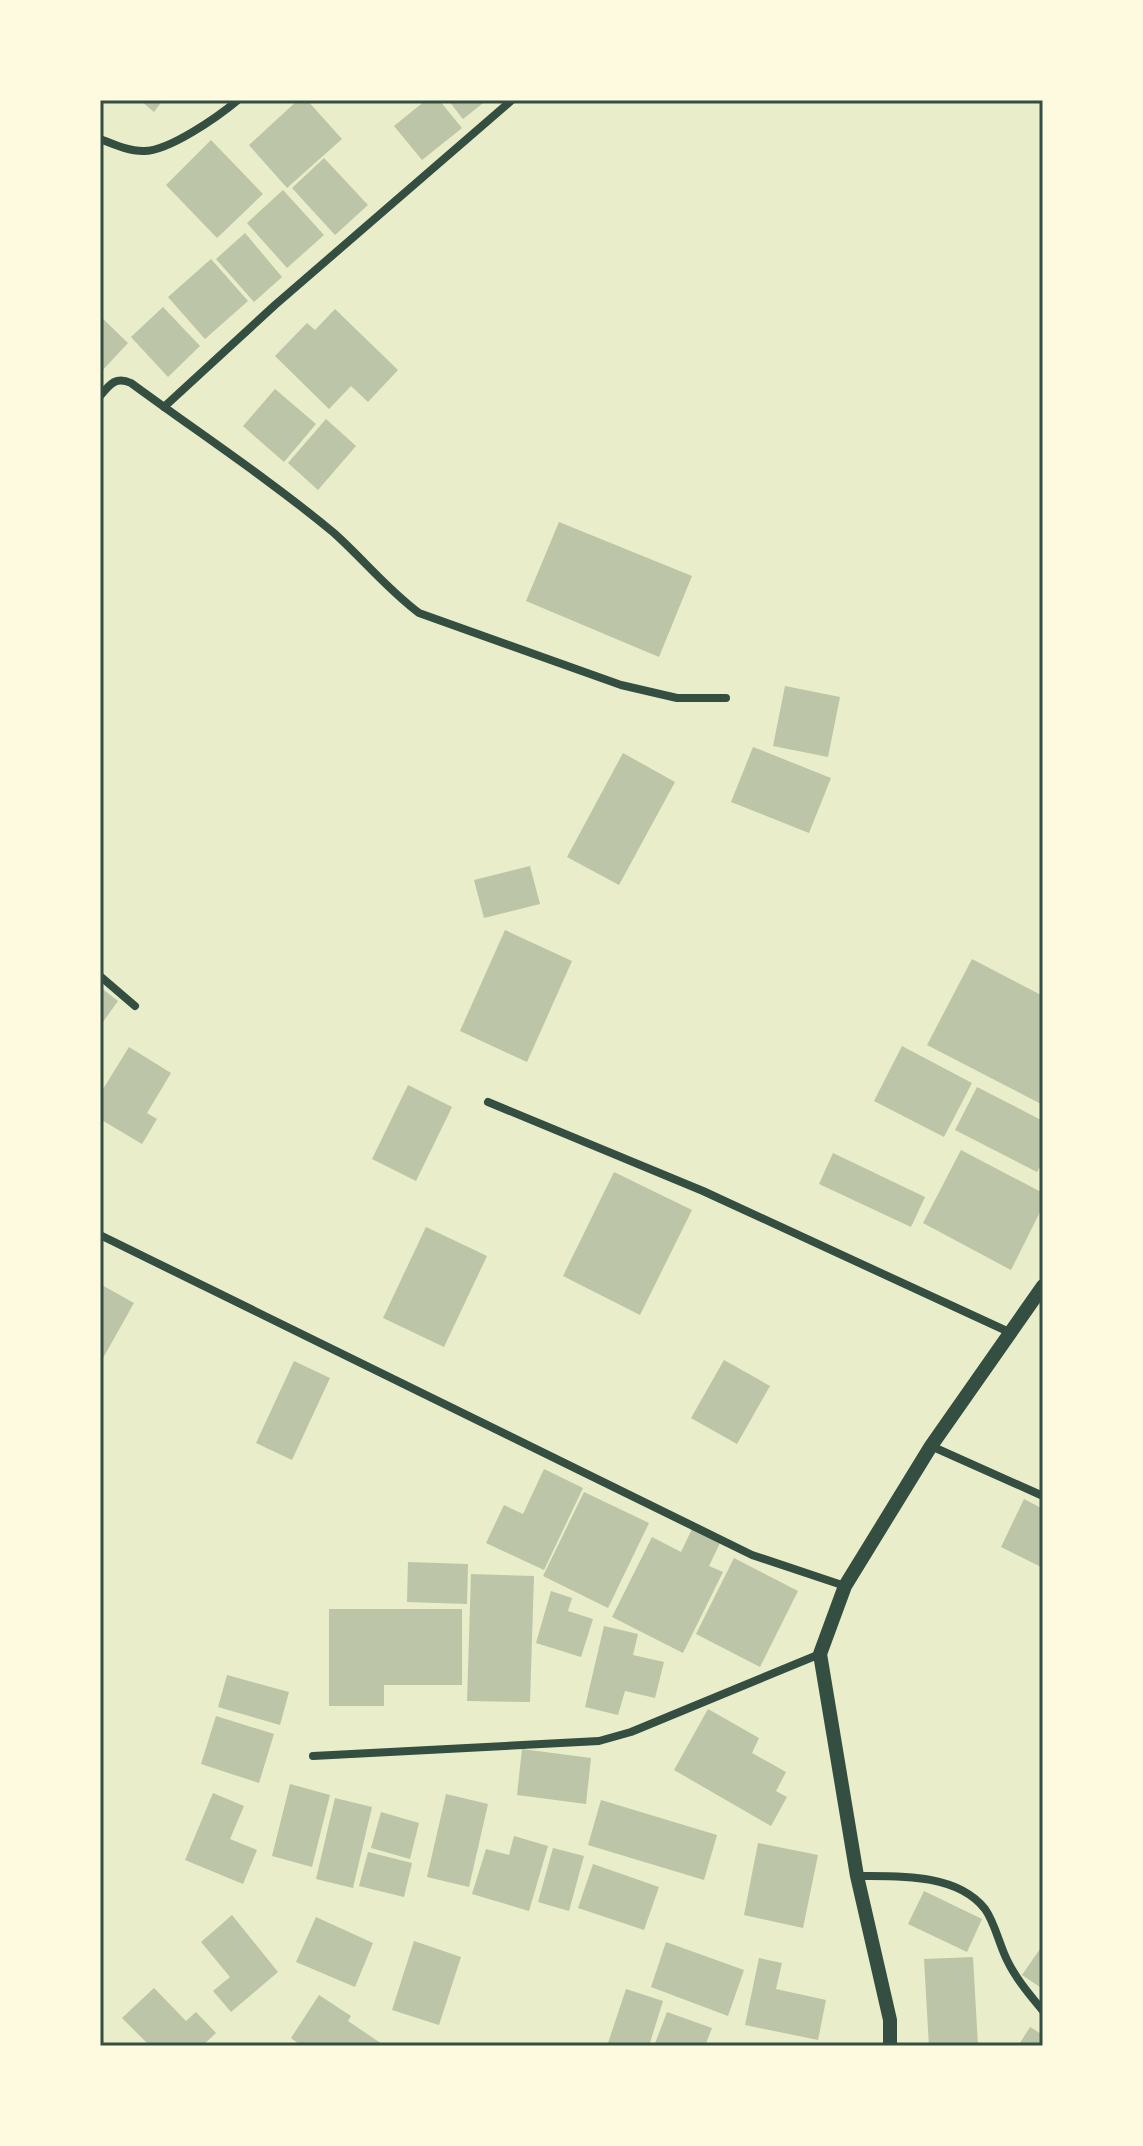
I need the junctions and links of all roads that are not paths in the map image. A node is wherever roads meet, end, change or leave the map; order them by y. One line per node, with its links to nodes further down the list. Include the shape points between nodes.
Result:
1 (238, 100): 3 (street, via 164,147 144,152)
2 (512, 100): 5 (street)
3 (100, 139)
4 (100, 396): 5 (street, via 111,382 125,380)
5 (164, 407): 6 (street, via 305,510 419,613 621,685 677,698)
6 (726, 698)
7 (100, 976): 8 (street)
8 (135, 1006)
9 (488, 1102): 12 (street, via 703,1191)
10 (100, 1235): 15 (street, via 752,1555)
11 (1043, 1286): 12 (street)
12 (1009, 1332): 13 (street)
13 (931, 1446): 14 (street); 15 (street)
14 (1043, 1496)
15 (845, 1586): 16 (street)
16 (820, 1654): 17 (street, via 599,1741); 18 (street)
17 (313, 1756)
18 (857, 1876): 19 (street, via 916,1876 979,1903 1008,1963); 20 (street, via 890,2020)
19 (1043, 2011)
20 (890, 2046)

